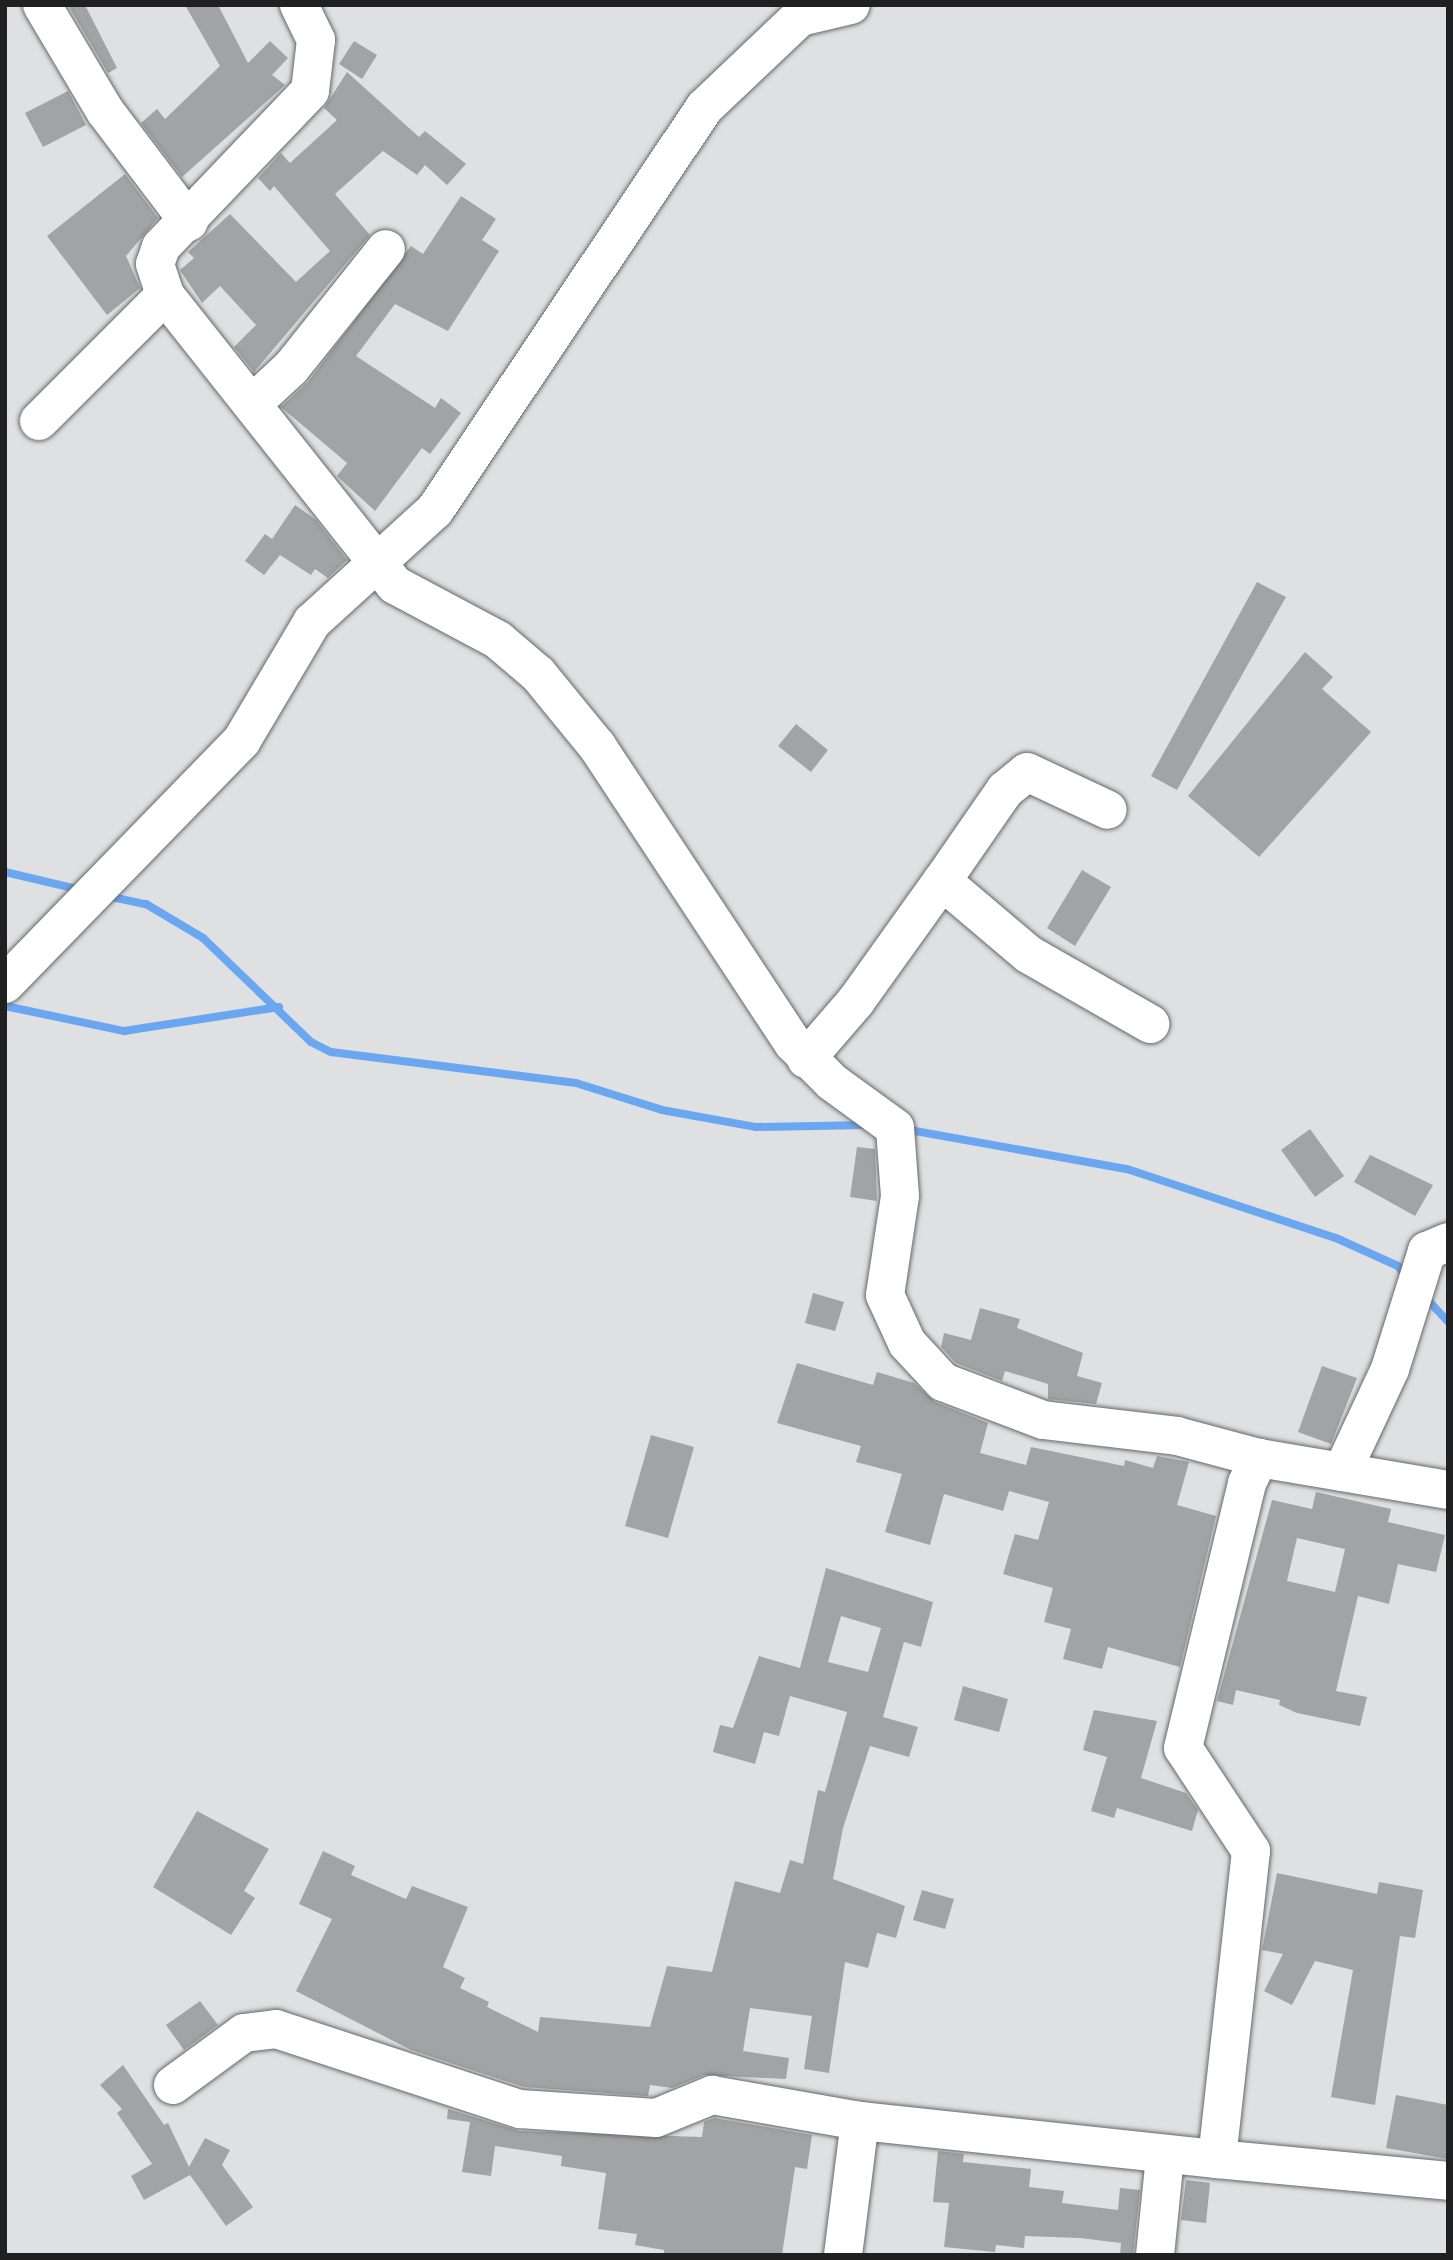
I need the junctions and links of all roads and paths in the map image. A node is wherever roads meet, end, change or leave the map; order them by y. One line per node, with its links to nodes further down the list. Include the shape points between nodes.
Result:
1 (42, 5): 4 (street, via 105,111)
2 (299, 5): 4 (street, via 316,40 310,91)
3 (851, 5): 9 (street, via 800,17 704,108 435,510)
4 (189, 222): 6 (street, via 161,247 155,264)
5 (386, 249): 7 (street, via 291,368)
6 (165, 295): 7 (street); 8 (street)
7 (253, 404): 9 (street)
8 (39, 421)
9 (379, 565): 12 (street, via 312,622 242,740); 14 (street, via 395,585 498,640 538,674 597,746)
10 (1108, 810): 11 (street, via 1027,772 1005,790)
11 (942, 881): 13 (street, via 1028,954); 14 (street, via 856,1001)
12 (5, 984)
13 (1150, 1024)
14 (806, 1059): 16 (street, via 899,1135 900,1196 885,1294 907,1343 943,1382 1043,1420 1177,1436)
15 (1448, 1242): 17 (street, via 1427,1251 1390,1369)
16 (1259, 1458): 17 (street); 22 (street, via 1247,1483 1182,1748 1251,1851)
17 (1342, 1472): 18 (street)
18 (1448, 1490)
19 (173, 2085): 20 (street, via 244,2033 276,2029 520,2109 656,2118 712,2095)
20 (860, 2121): 21 (street); 24 (street)
21 (1166, 2157): 22 (street); 25 (street)
22 (1217, 2159): 23 (street)
23 (1448, 2181)
24 (843, 2255)
25 (1155, 2255)

